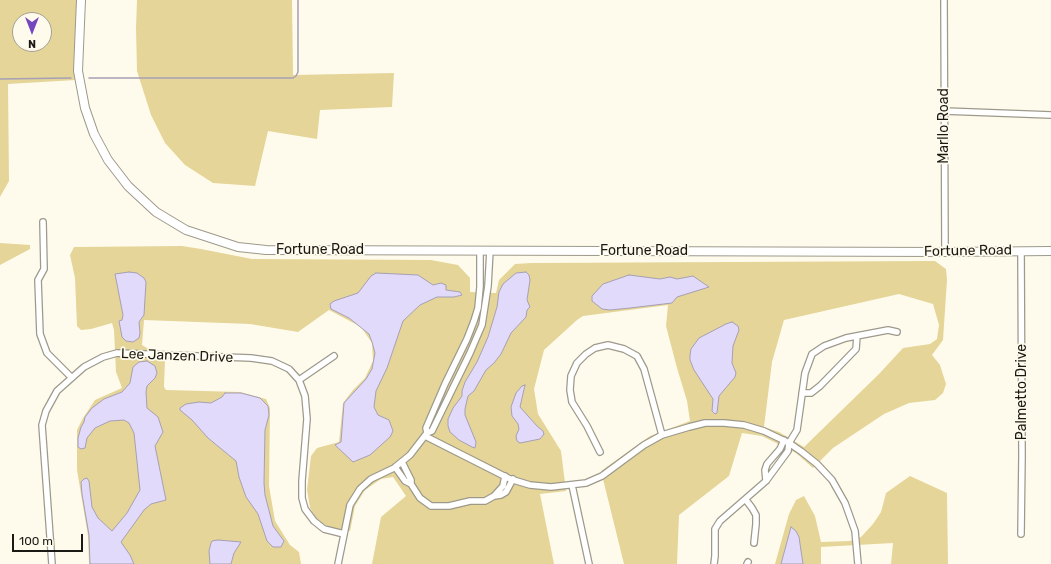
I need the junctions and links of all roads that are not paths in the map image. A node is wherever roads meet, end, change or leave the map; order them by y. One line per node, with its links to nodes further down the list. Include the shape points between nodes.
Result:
1 (81, 0): 6 (street, Fortune Road, via 78,71 85,108 94,134 108,160 128,186 156,212 186,230 238,247 266,250)
2 (944, 0): 3 (street, Marllo Road)
3 (944, 111): 4 (street); 10 (street, Marllo Road)
4 (1051, 115)
5 (43, 222): 18 (street, via 44,269 38,280 40,334 47,353)
6 (480, 250): 7 (street, Fortune Road); 11 (street)
7 (490, 250): 10 (street, Fortune Road); 12 (street)
8 (1021, 251): 9 (street, Fortune Road); 10 (street, Fortune Road); 35 (street, Palmetto Drive)
9 (1051, 251)
10 (945, 252)
11 (480, 284): 12 (street); 16 (street, via 478,308)
12 (488, 285): 17 (street, via 482,325)
13 (897, 332): 14 (street, via 888,330)
14 (857, 336): 20 (street, via 856,348 820,386 811,393); 20 (street, via 824,346 812,354 805,373)
15 (334, 356): 19 (street)
16 (455, 364): 17 (street); 21 (street, via 426,428)
17 (463, 367): 21 (street, via 432,430)
18 (71, 378): 19 (street, Lee Janzen Drive, via 84,367 103,357 117,353 132,353 272,361 289,369); 37 (street, Lee Janzen Drive, via 57,390 42,425)
19 (299, 380): 34 (street, Lee Janzen Drive, via 305,396 307,419 302,481 305,509 324,529)
20 (802, 393): 23 (street, via 797,430)
21 (426, 434): 25 (street); 27 (street)
22 (662, 435): 23 (street, via 706,423 724,423 764,430); 24 (street, via 644,370 636,356 624,348 608,345 595,348 577,363 571,376 570,390 572,402); 31 (street, via 630,454 602,476 586,483)
23 (786, 441): 29 (street, via 788,451); 29 (street, via 767,464); 41 (street, via 817,464 832,480 845,503 855,531)
24 (600, 452)
25 (402, 462): 26 (street); 30 (street)
26 (396, 467): 30 (street, via 405,482); 34 (street, via 371,479 360,489 350,505)
27 (506, 476): 28 (street); 32 (street, via 500,491)
28 (513, 479): 31 (street, via 530,485); 32 (street, via 506,492 501,496)
29 (766, 482): 33 (street)
30 (411, 484): 32 (street, via 420,498 431,506 449,506)
31 (572, 485): 39 (street)
32 (494, 496)
33 (746, 500): 36 (street, via 756,515); 40 (street, via 720,521 715,529)
34 (344, 534): 38 (street)
35 (1021, 534)
36 (754, 542)
37 (52, 564)
38 (338, 564)
39 (589, 564)
40 (714, 564)
41 (858, 564)

